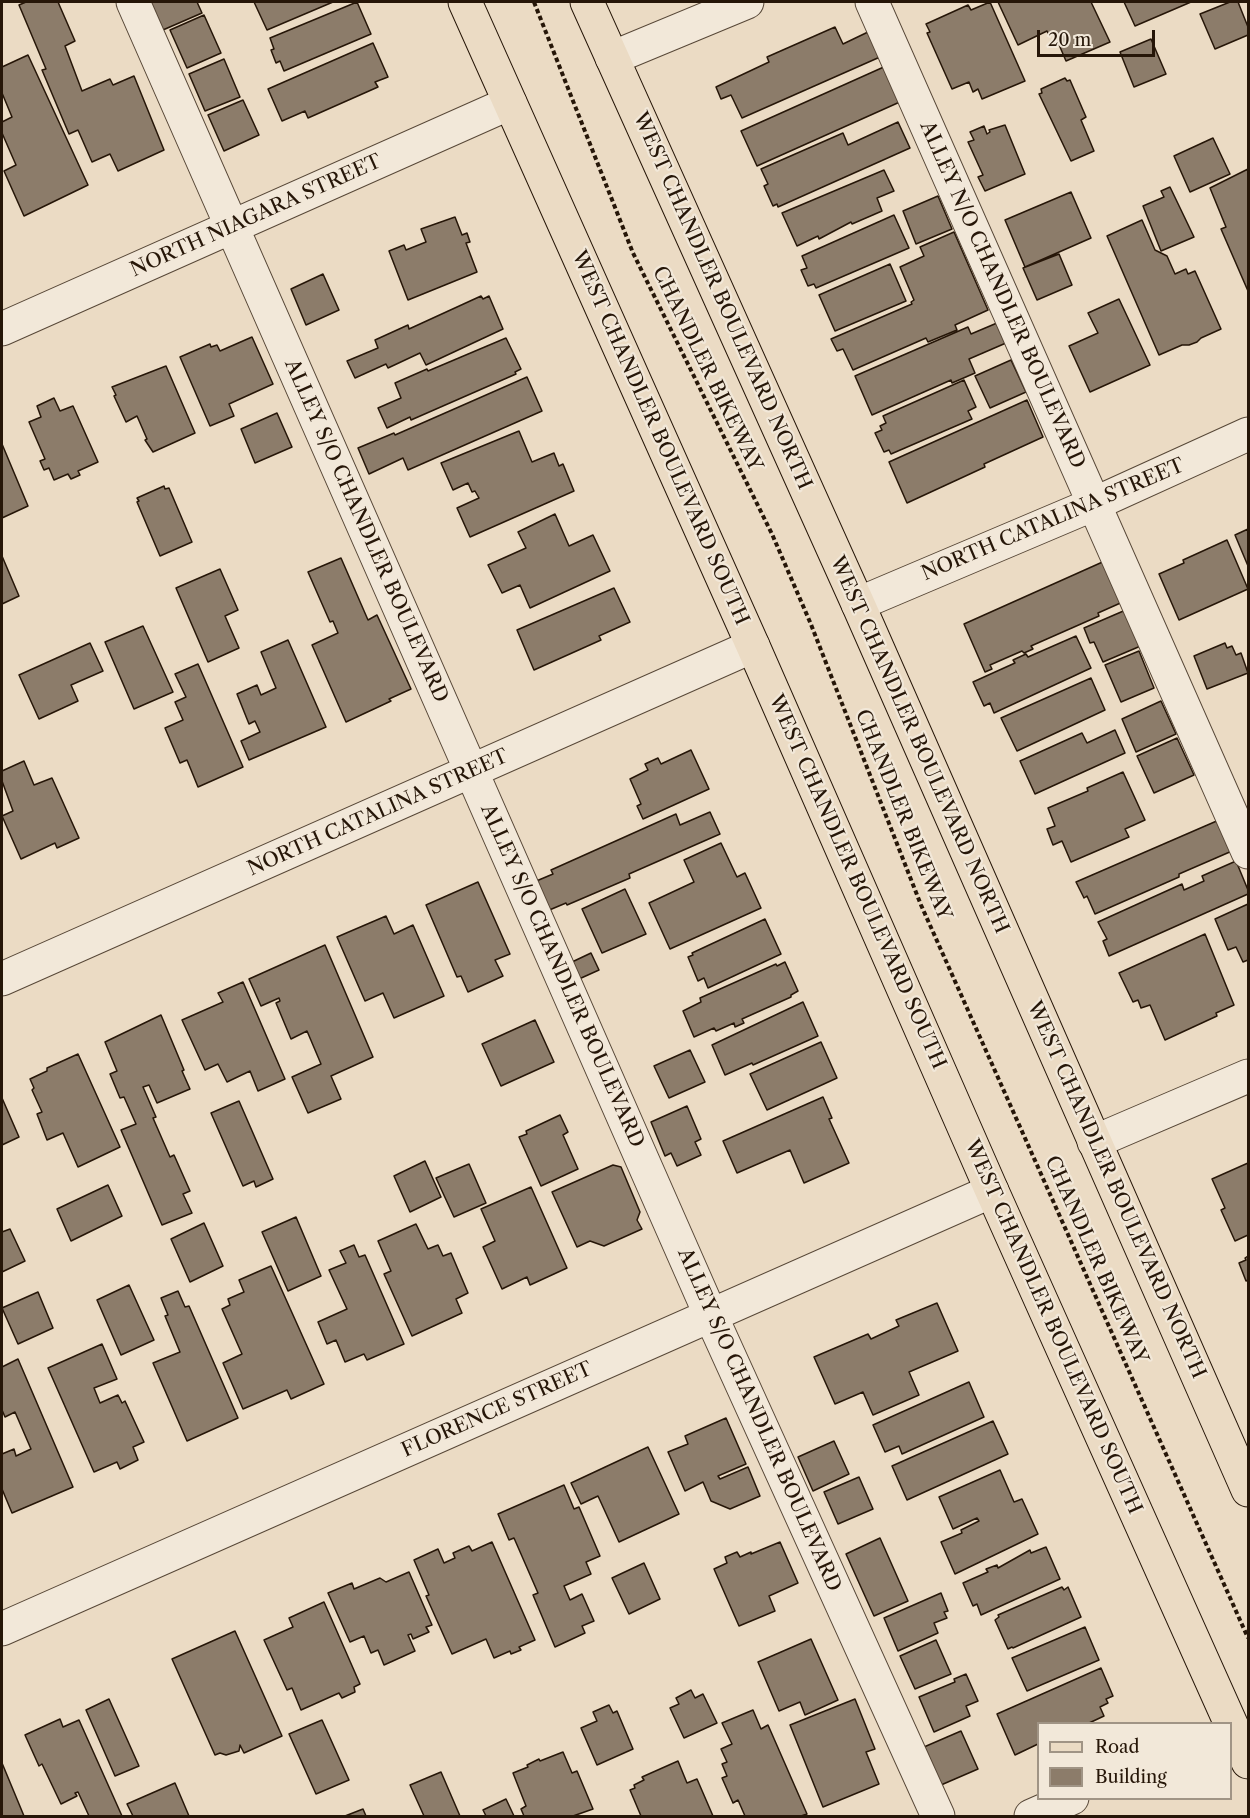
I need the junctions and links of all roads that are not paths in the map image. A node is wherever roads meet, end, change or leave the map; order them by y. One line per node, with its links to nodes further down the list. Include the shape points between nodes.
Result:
1 (133, 2): 8 (street, ALLEY S/O CHANDLER BOULEVARD)
2 (465, 2): 7 (main road, WEST CHANDLER BOULEVARD SOUTH)
3 (587, 2): 6 (main road, WEST CHANDLER BOULEVARD NORTH)
4 (747, 2): 6 (street)
5 (872, 2): 11 (street, ALLEY N/O CHANDLER BOULEVARD)
6 (612, 58): 12 (main road, WEST CHANDLER BOULEVARD NORTH)
7 (510, 103): 8 (street, NORTH NIAGARA STREET); 13 (main road, WEST CHANDLER BOULEVARD SOUTH)
8 (232, 226): 9 (street, NORTH NIAGARA STREET); 14 (street, ALLEY S/O CHANDLER BOULEVARD)
9 (2, 329)
10 (1248, 434): 11 (street, NORTH CATALINA STREET)
11 (1094, 504): 12 (street, NORTH CATALINA STREET); 15 (street, ALLEY N/O CHANDLER BOULEVARD)
12 (858, 604): 18 (main road, WEST CHANDLER BOULEVARD NORTH)
13 (753, 646): 14 (street, NORTH CATALINA STREET); 19 (main road, WEST CHANDLER BOULEVARD SOUTH)
14 (472, 772): 16 (street, NORTH CATALINA STREET); 20 (street, ALLEY S/O CHANDLER BOULEVARD)
15 (1248, 852)
16 (2, 979)
17 (1248, 1076): 18 (street)
18 (1094, 1142): 21 (main road, WEST CHANDLER BOULEVARD NORTH)
19 (992, 1191): 20 (street, FLORENCE STREET); 23 (main road, WEST CHANDLER BOULEVARD SOUTH)
20 (711, 1316): 22 (street, FLORENCE STREET); 27 (street, ALLEY S/O CHANDLER BOULEVARD)
21 (1248, 1490)
22 (2, 1629)
23 (1230, 1722)
24 (1232, 1727): 25 (main road, WEST CHANDLER BOULEVARD SOUTH)
25 (1248, 1762)
26 (1067, 1800): 28 (street)
27 (938, 1816)
28 (1031, 1816)

